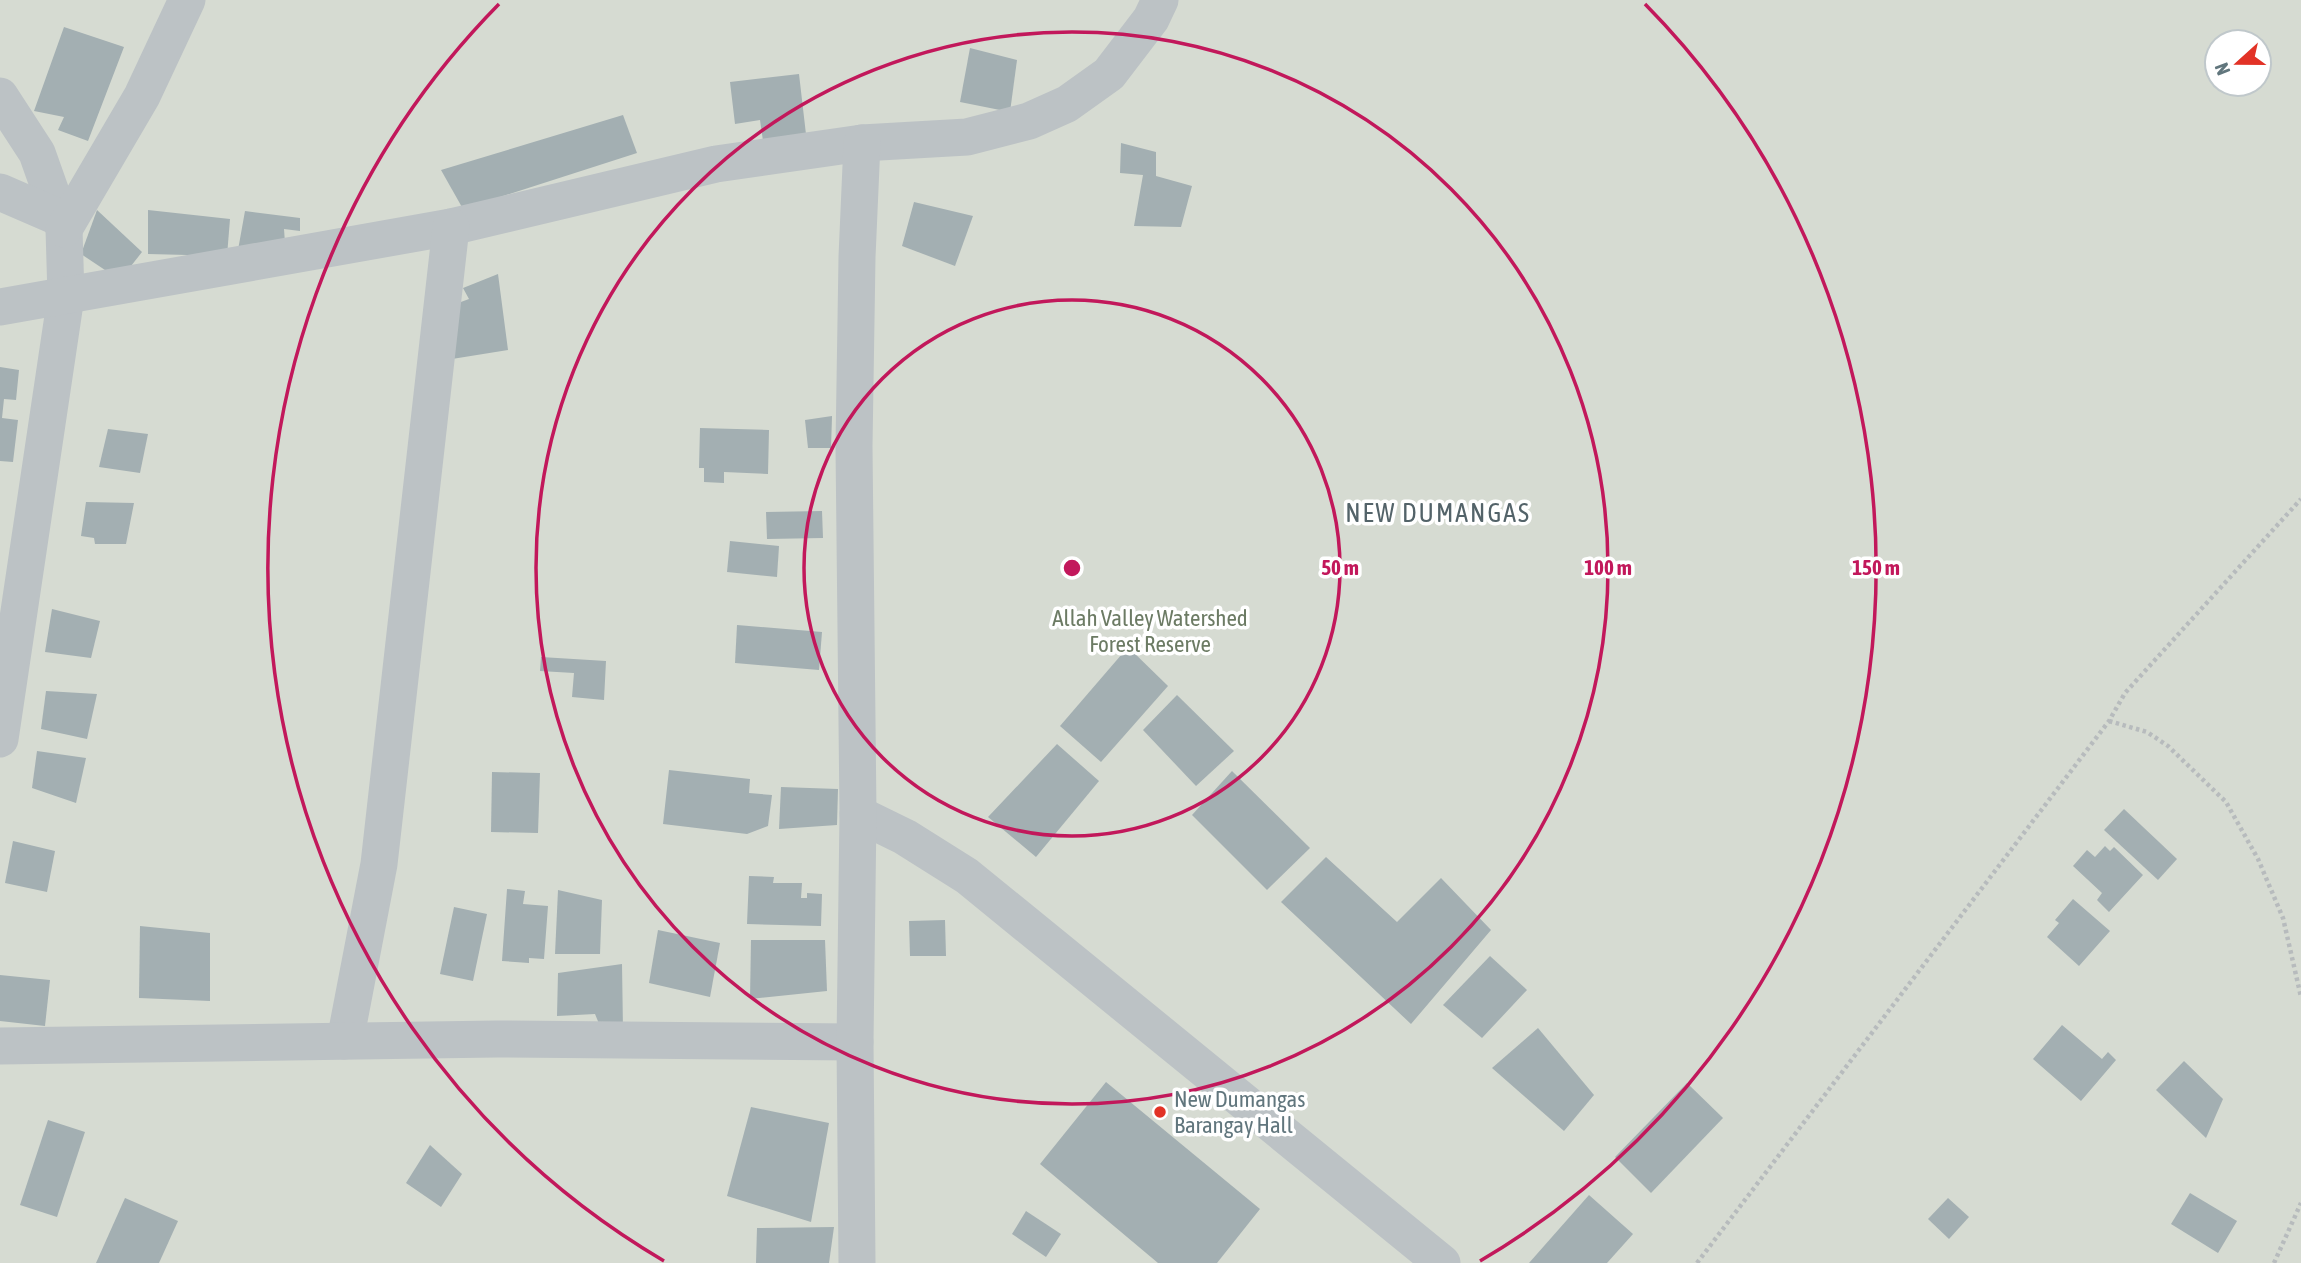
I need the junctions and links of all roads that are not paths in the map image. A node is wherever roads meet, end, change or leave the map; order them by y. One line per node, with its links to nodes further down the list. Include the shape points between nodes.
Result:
1 (187, 0): 6 (street, via 142,96)
2 (1160, 0): 4 (street, via 1109,74 1067,104 1029,121 967,136)
3 (0, 96): 6 (street, via 37,153)
4 (862, 143): 7 (street, via 716,164); 11 (street, via 855,446)
5 (0, 192): 6 (street)
6 (62, 223): 8 (street)
7 (451, 227): 8 (street); 12 (street, via 379,864)
8 (66, 296): 9 (street); 10 (street)
9 (0, 307)
10 (0, 739)
11 (858, 814): 13 (street); 16 (street, via 967,876)
12 (345, 1041): 13 (street); 14 (street)
13 (855, 1042): 15 (street)
14 (0, 1046)
15 (857, 1263)
16 (1442, 1263)

